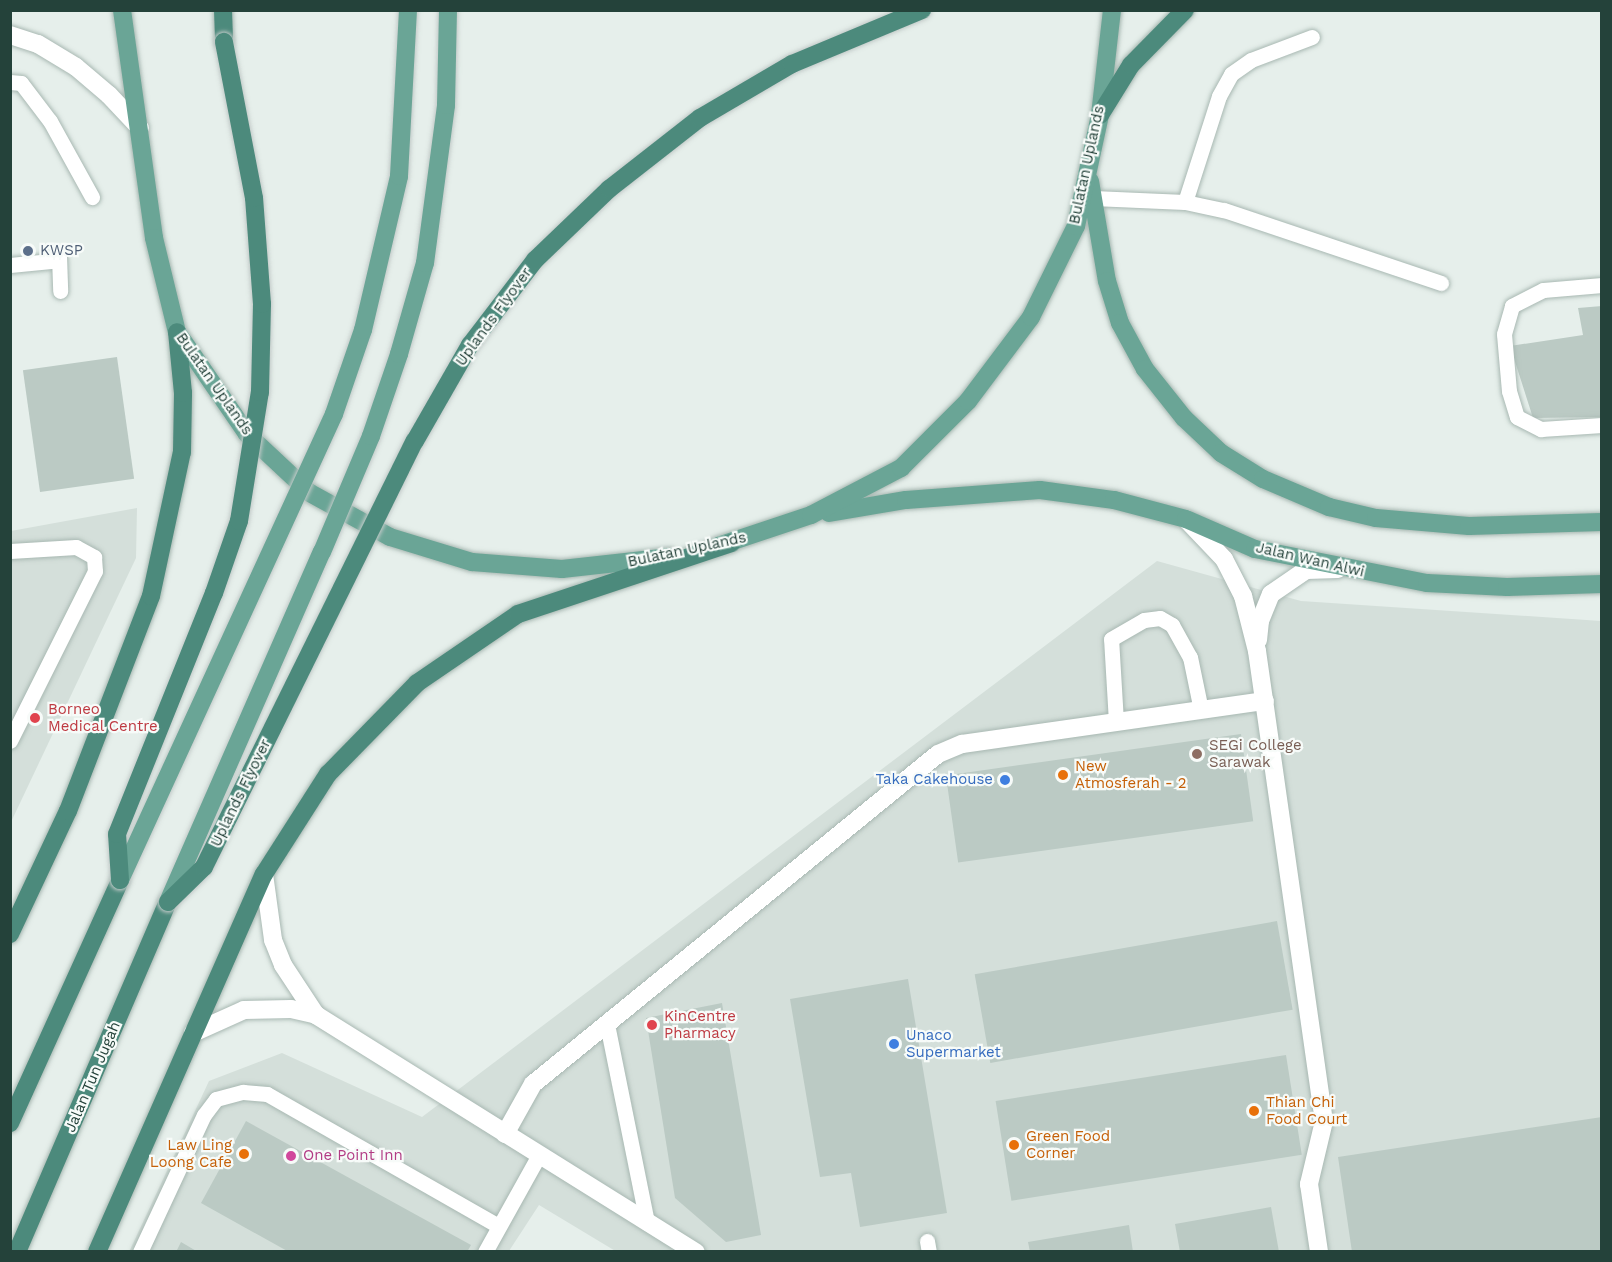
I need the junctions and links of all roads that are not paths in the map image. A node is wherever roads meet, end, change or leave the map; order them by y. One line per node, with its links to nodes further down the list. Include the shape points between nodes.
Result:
1 (122, 10): 12 (main road, Bulatan Uplands)
2 (223, 10): 37 (highway, bridge, via 224,42 254,198 262,304 258,413 251,465 232,541 117,834)
3 (408, 10): 37 (main road, bridge, via 399,176 363,330 334,414)
4 (448, 10): 23 (main road, Uplands Flyover, bridge, via 446,105 425,263 371,436)
5 (922, 10): 38 (highway, Uplands Flyover, bridge, via 792,64 700,118 609,189 535,260 464,354 415,441 204,867)
6 (1112, 10): 11 (main road, Bulatan Uplands)
7 (1185, 10): 11 (highway, via 1131,65)
8 (10, 35): 12 (street, via 38,44 76,67)
9 (1312, 36): 16 (lane, via 1251,60 1231,74 1208,127)
10 (10, 82): 14 (lane, via 21,83 50,121)
11 (1100, 115): 13 (main road, Bulatan Uplands)
12 (140, 128): 21 (main road, Bulatan Uplands, via 154,237)
13 (1089, 173): 15 (main road); 24 (main road, Bulatan Uplands, via 1076,226 1031,317 968,401 901,468)
14 (92, 197)
15 (1093, 198): 16 (lane); 26 (main road, via 1107,281 1120,323 1145,369 1184,418 1221,453 1263,480 1329,507 1376,518 1469,526)
16 (1185, 202): 18 (lane, via 1224,210)
17 (10, 265): 20 (lane, via 51,261 59,256)
18 (1440, 283)
19 (1602, 285): 22 (lane, via 1543,290 1512,306 1504,334 1509,391 1517,417 1540,429)
20 (60, 291)
21 (177, 332): 23 (main road, Bulatan Uplands, via 247,434 310,493); 39 (highway, via 183,393 182,452 151,596 68,812)
22 (1602, 425)
23 (340, 509): 27 (main road, Bulatan Uplands, via 390,537 483,563 562,569 645,562); 38 (main road, Uplands Flyover, bridge)
24 (811, 515): 25 (main road, Jalan Wan Alwi, via 906,500 1040,490 1114,500); 27 (main road, Bulatan Uplands)
25 (1186, 519): 29 (main road, Jalan Wan Alwi, via 1255,549); 31 (street, via 1224,559 1243,596)
26 (1602, 522)
27 (732, 543): 36 (highway, via 518,614 417,683 328,774)
28 (10, 551): 35 (lane, via 76,547 94,557 95,571)
29 (1344, 569): 30 (main road, Jalan Wan Alwi, via 1427,583 1507,587); 31 (street, via 1306,570 1271,594 1260,621)
30 (1602, 584)
31 (1257, 651): 32 (street)
32 (1265, 701): 33 (street); 53 (street, via 1324,1121 1309,1184)
33 (1201, 710): 34 (street); 34 (lane, via 1190,657 1172,625 1160,618 1144,620 1111,639)
34 (1116, 722): 41 (street, via 962,744 938,754)
35 (10, 741)
36 (264, 874): 40 (street, via 273,940 283,965); 42 (highway)
37 (120, 880): 43 (highway)
38 (168, 902): 48 (highway, Jalan Tun Jugah)
39 (10, 934)
40 (316, 1015): 42 (street, via 291,1008 244,1010); 44 (street)
41 (607, 1024): 44 (street, via 533,1084); 46 (lane)
42 (193, 1033): 49 (highway)
43 (10, 1123)
44 (505, 1134): 45 (street)
45 (539, 1155): 46 (street); 47 (lane)
46 (647, 1223): 52 (street)
47 (497, 1225): 50 (lane, via 267,1094 243,1092 216,1099 204,1115); 51 (lane)
48 (17, 1251)
49 (97, 1251)
50 (140, 1251)
51 (485, 1251)
52 (696, 1251)
53 (1319, 1251)

